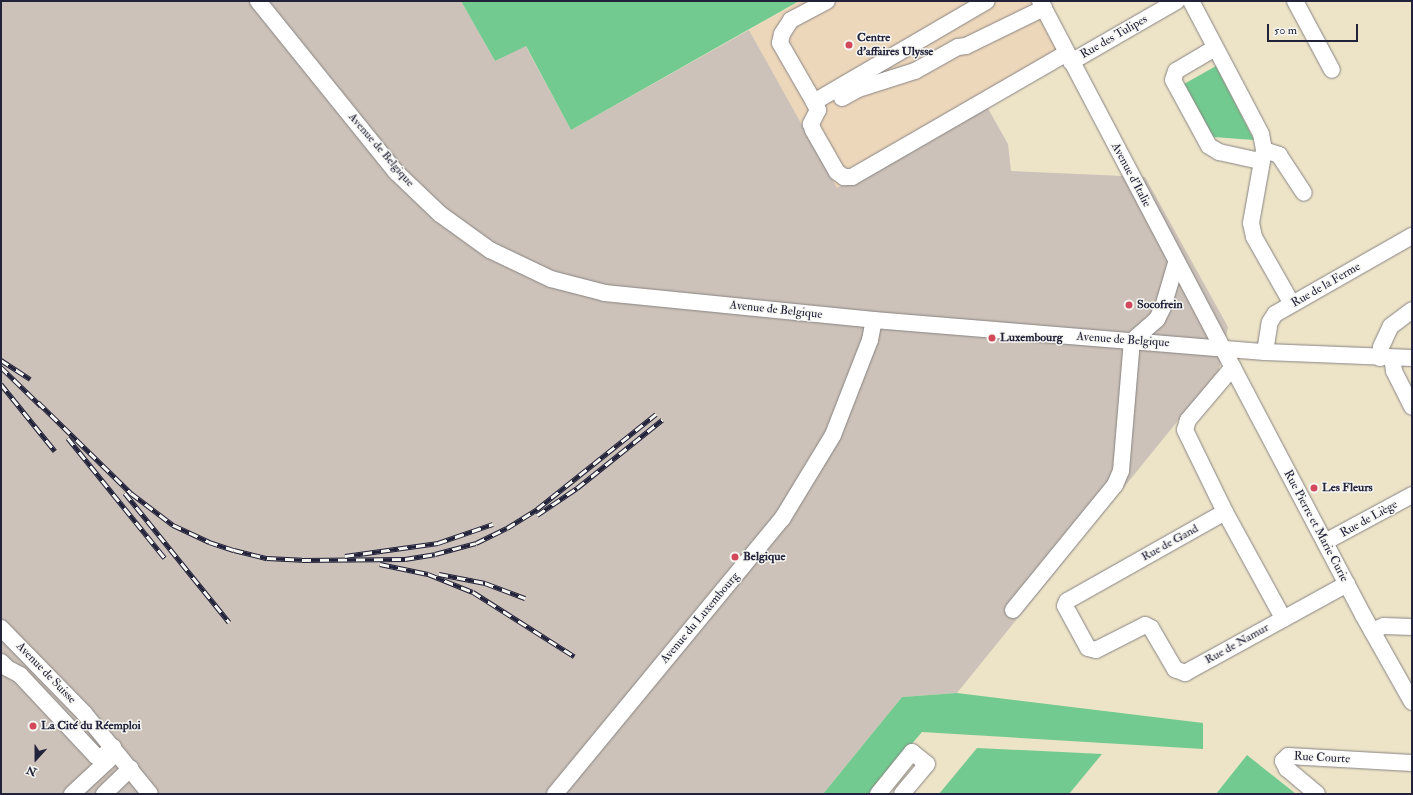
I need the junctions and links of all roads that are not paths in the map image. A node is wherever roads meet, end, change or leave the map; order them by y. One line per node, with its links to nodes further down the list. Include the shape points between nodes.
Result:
1 (258, 1): 18 (street, Avenue de Belgique, via 396,172 440,214 490,250 551,279 605,293)
2 (827, 1): 11 (street, via 792,20 782,34 780,43)
3 (987, 1): 11 (street)
4 (1191, 1): 8 (street)
5 (1295, 1): 10 (street)
6 (1171, 2): 9 (street, Rue des Tulipes)
7 (1042, 4): 9 (street, Avenue d'Italie); 11 (street, via 915,71 858,89)
8 (1215, 48): 12 (street, via 1261,134); 12 (street, via 1176,71 1173,80 1209,146 1219,152)
9 (1069, 57): 11 (street, Rue des Tulipes, via 852,177 844,177 838,172 813,130 811,124); 15 (street, Avenue d'Italie)
10 (1332, 70)
11 (816, 106)
12 (1262, 156): 13 (street, via 1279,155); 16 (street, via 1251,223 1254,237)
13 (1304, 192)
14 (1412, 236): 16 (street, Rue de la Ferme)
15 (1176, 263): 19 (street, via 1164,308 1157,319); 20 (street, Avenue d'Italie)
16 (1292, 304): 21 (street, Rue de la Ferme, via 1275,314 1270,322)
17 (1412, 310): 22 (street, via 1391,326 1381,348)
18 (874, 320): 19 (street, Avenue de Belgique); 44 (street, Avenue du Luxembourg, via 870,340 833,435 782,519)
19 (1132, 341): 20 (street, Avenue de Belgique); 30 (street, via 1120,471 1115,485)
20 (1224, 348): 21 (street, Avenue de Belgique); 24 (street, Rue Pierre et Marie Curie)
21 (1266, 352): 22 (street, Avenue de Belgique)
22 (1386, 358): 23 (street, Avenue de Belgique); 25 (street)
23 (1412, 358)
24 (1232, 367): 27 (street, via 1188,420 1185,430); 28 (street, Rue Pierre et Marie Curie)
25 (1412, 407)
26 (1412, 495): 28 (street, Rue de Liège)
27 (1226, 512): 31 (street); 32 (street, Rue de Gand, via 1067,600 1065,606 1088,648 1096,650)
28 (1326, 542): 29 (street, Rue Pierre et Marie Curie)
29 (1347, 584): 31 (street, Rue de Namur); 35 (street, Rue Pierre et Marie Curie)
30 (1013, 610)
31 (1283, 618): 32 (street, Rue de Namur, via 1185,673 1175,669 1151,628)
32 (1145, 625)
33 (1412, 627): 35 (street, via 1384,626)
34 (1, 628): 38 (street, Avenue de Suisse, via 84,713)
35 (1372, 631): 37 (street, Rue Pierre et Marie Curie)
36 (3, 668): 38 (street, via 20,675 96,756 102,757)
37 (1412, 702)
38 (115, 749): 40 (street, Avenue de Suisse); 41 (street)
39 (1412, 763): 47 (street, Rue Courte, via 1288,756 1283,761 1287,769)
40 (131, 768): 42 (street); 43 (street, Avenue de Suisse)
41 (72, 794)
42 (104, 794)
43 (150, 794)
44 (555, 794)
45 (878, 794): 46 (street, via 912,752 926,764)
46 (902, 794)
47 (1317, 794)

